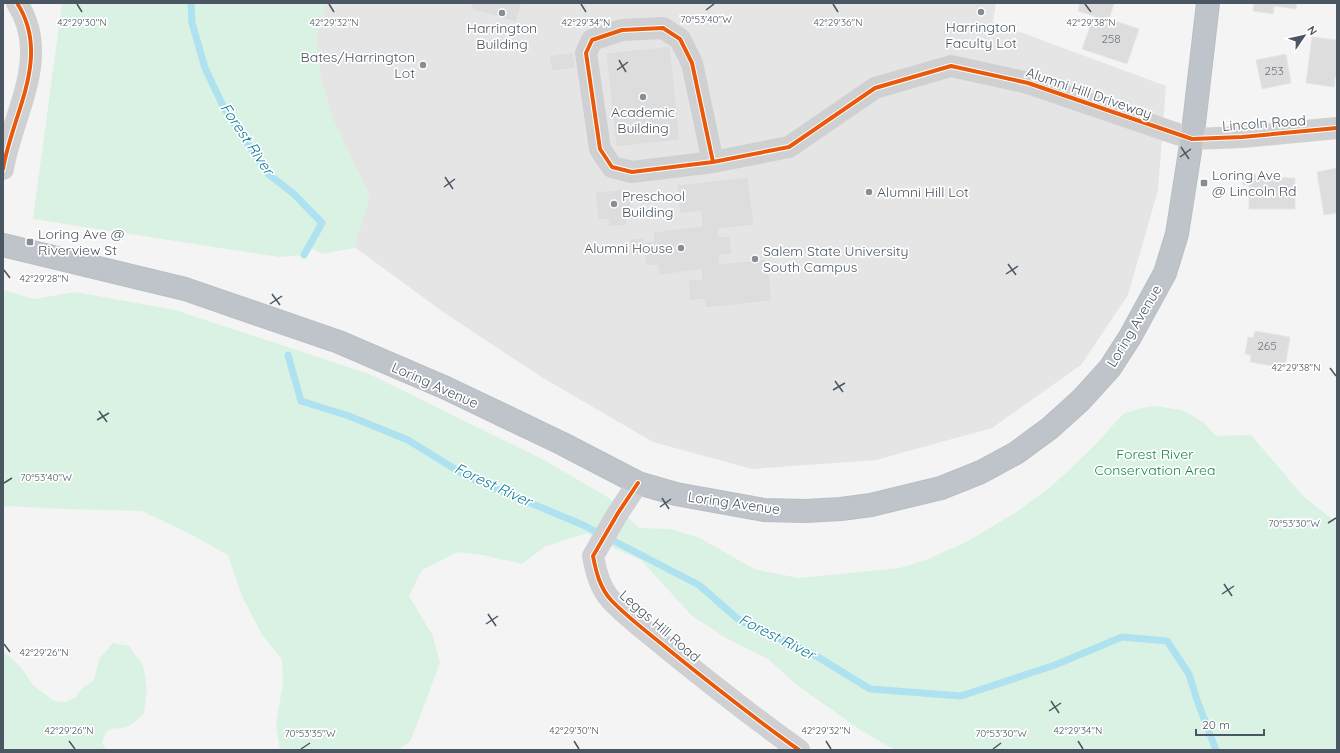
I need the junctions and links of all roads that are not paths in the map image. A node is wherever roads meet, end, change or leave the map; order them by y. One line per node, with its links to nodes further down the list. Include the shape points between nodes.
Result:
1 (17, 3): 6 (street, via 30,31 32,48 27,86 6,151)
2 (1208, 3): 4 (highway, Loring Avenue)
3 (1337, 128): 4 (street, Lincoln Road)
4 (1192, 139): 5 (street, Alumni Hill Driveway, via 1028,83 951,66 875,88 789,147); 8 (highway, Loring Avenue, via 1177,234 1165,273 1130,338 1105,373 1081,400 1050,428 1016,453 981,472 941,488 871,505 841,509 764,510 676,494)
5 (713, 162): 5 (street, Alumni Hill Driveway, via 632,172 612,167 600,148 586,53 592,40 622,30 663,28 680,39 692,63)
6 (3, 169)
7 (3, 245): 8 (highway, Loring Avenue, via 185,289 338,342 446,388)
8 (638, 483): 9 (street, Leggs Hill Road, via 593,556 602,586 611,600 638,624 755,719)
9 (799, 750)

